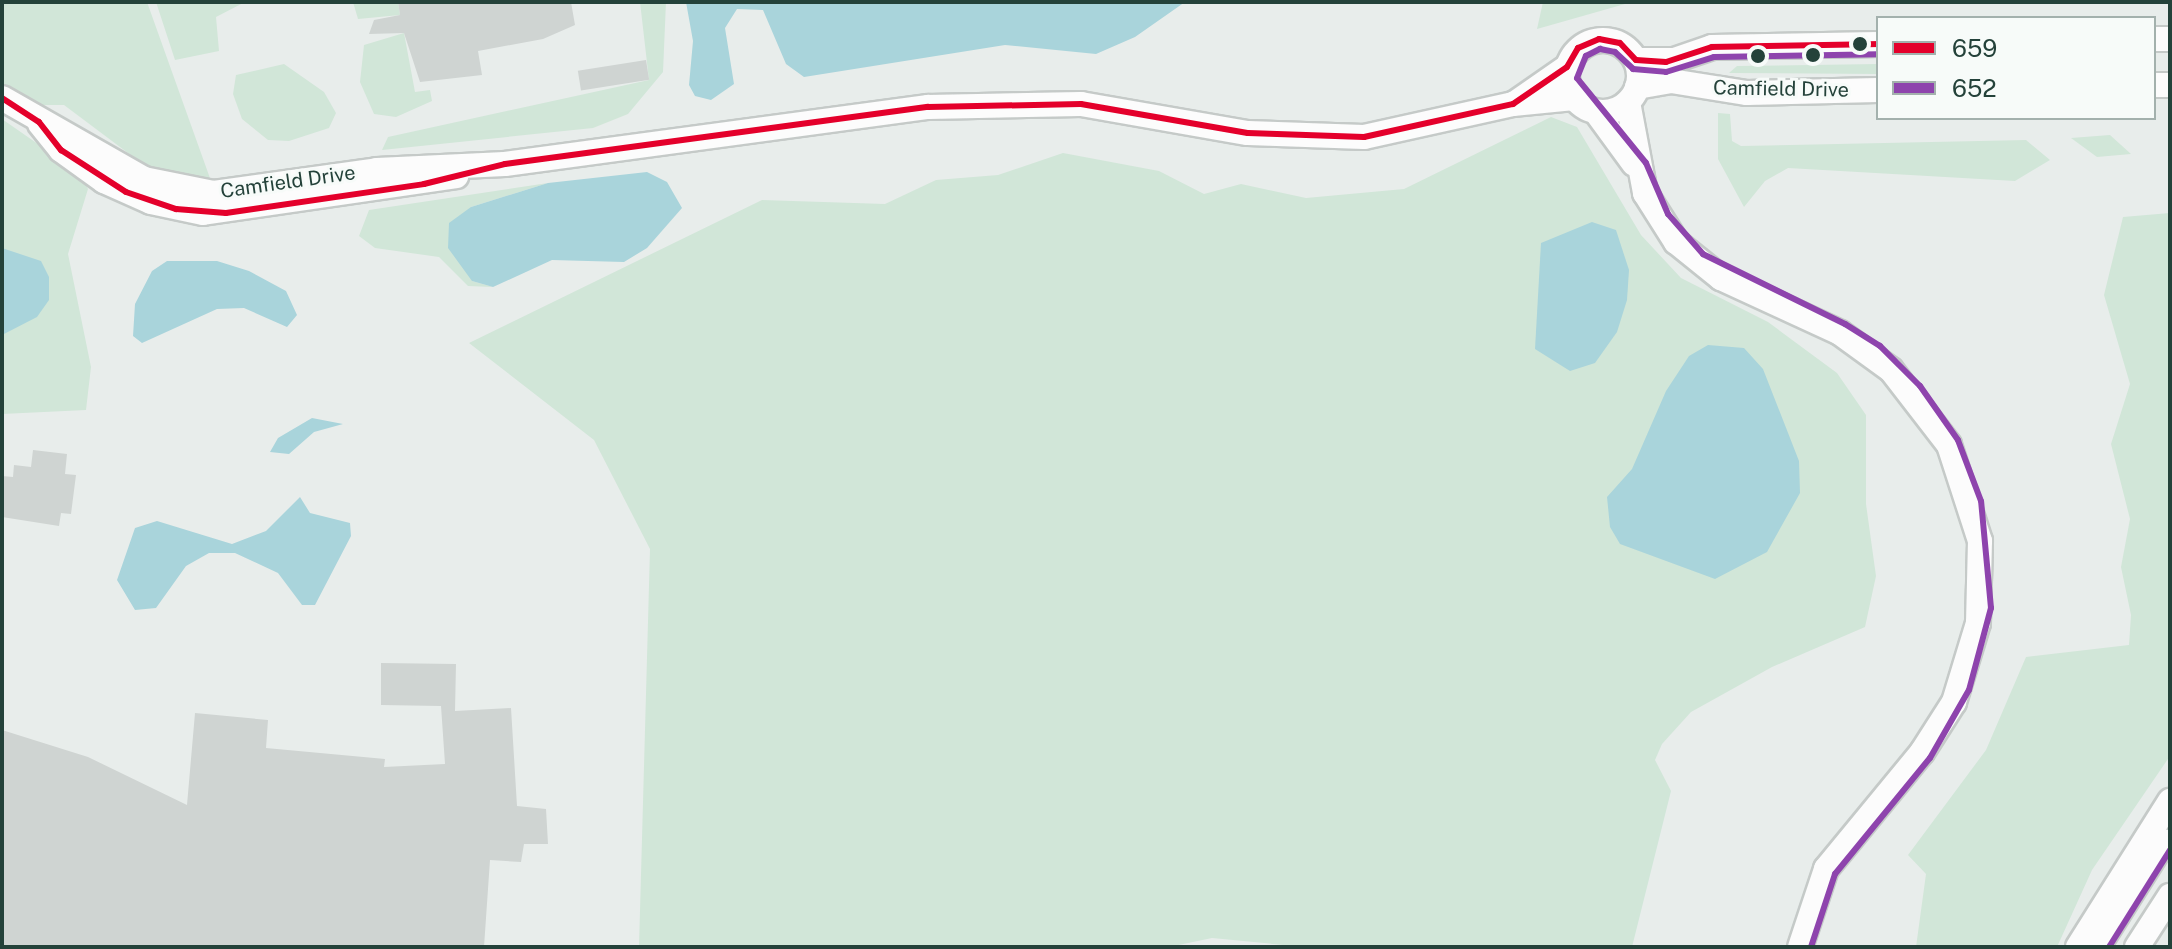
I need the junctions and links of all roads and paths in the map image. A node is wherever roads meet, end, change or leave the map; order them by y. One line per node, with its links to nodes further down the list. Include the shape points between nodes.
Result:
1 (1876, 44): 2 (street, Camfield Drive, via 1712,47 1674,60)
2 (1636, 60): 3 (street, via 1620,43 1599,39 1578,48); 5 (street)
3 (1567, 67): 7 (street); 8 (street)
4 (1876, 90): 5 (street, Camfield Drive, via 1747,93 1671,81)
5 (1633, 95): 9 (street); 10 (street)
6 (2, 98): 8 (street, Camfield Drive, via 144,179 188,191 234,193 377,170 505,164 988,103 1081,104 1304,137 1364,137)
7 (1574, 98): 8 (street, Camfield Drive); 9 (street)
8 (1513, 104)
9 (1596, 112): 10 (street)
10 (1638, 169): 14 (street, via 1659,219 1697,262 1851,340 1913,393 1962,474 1980,541 1978,623 1954,702 1922,752 1826,869)
11 (2170, 801): 15 (street)
12 (2170, 831): 16 (street)
13 (2170, 896): 17 (street)
14 (1800, 947)
15 (2078, 947)
16 (2097, 947)
17 (2137, 947)

